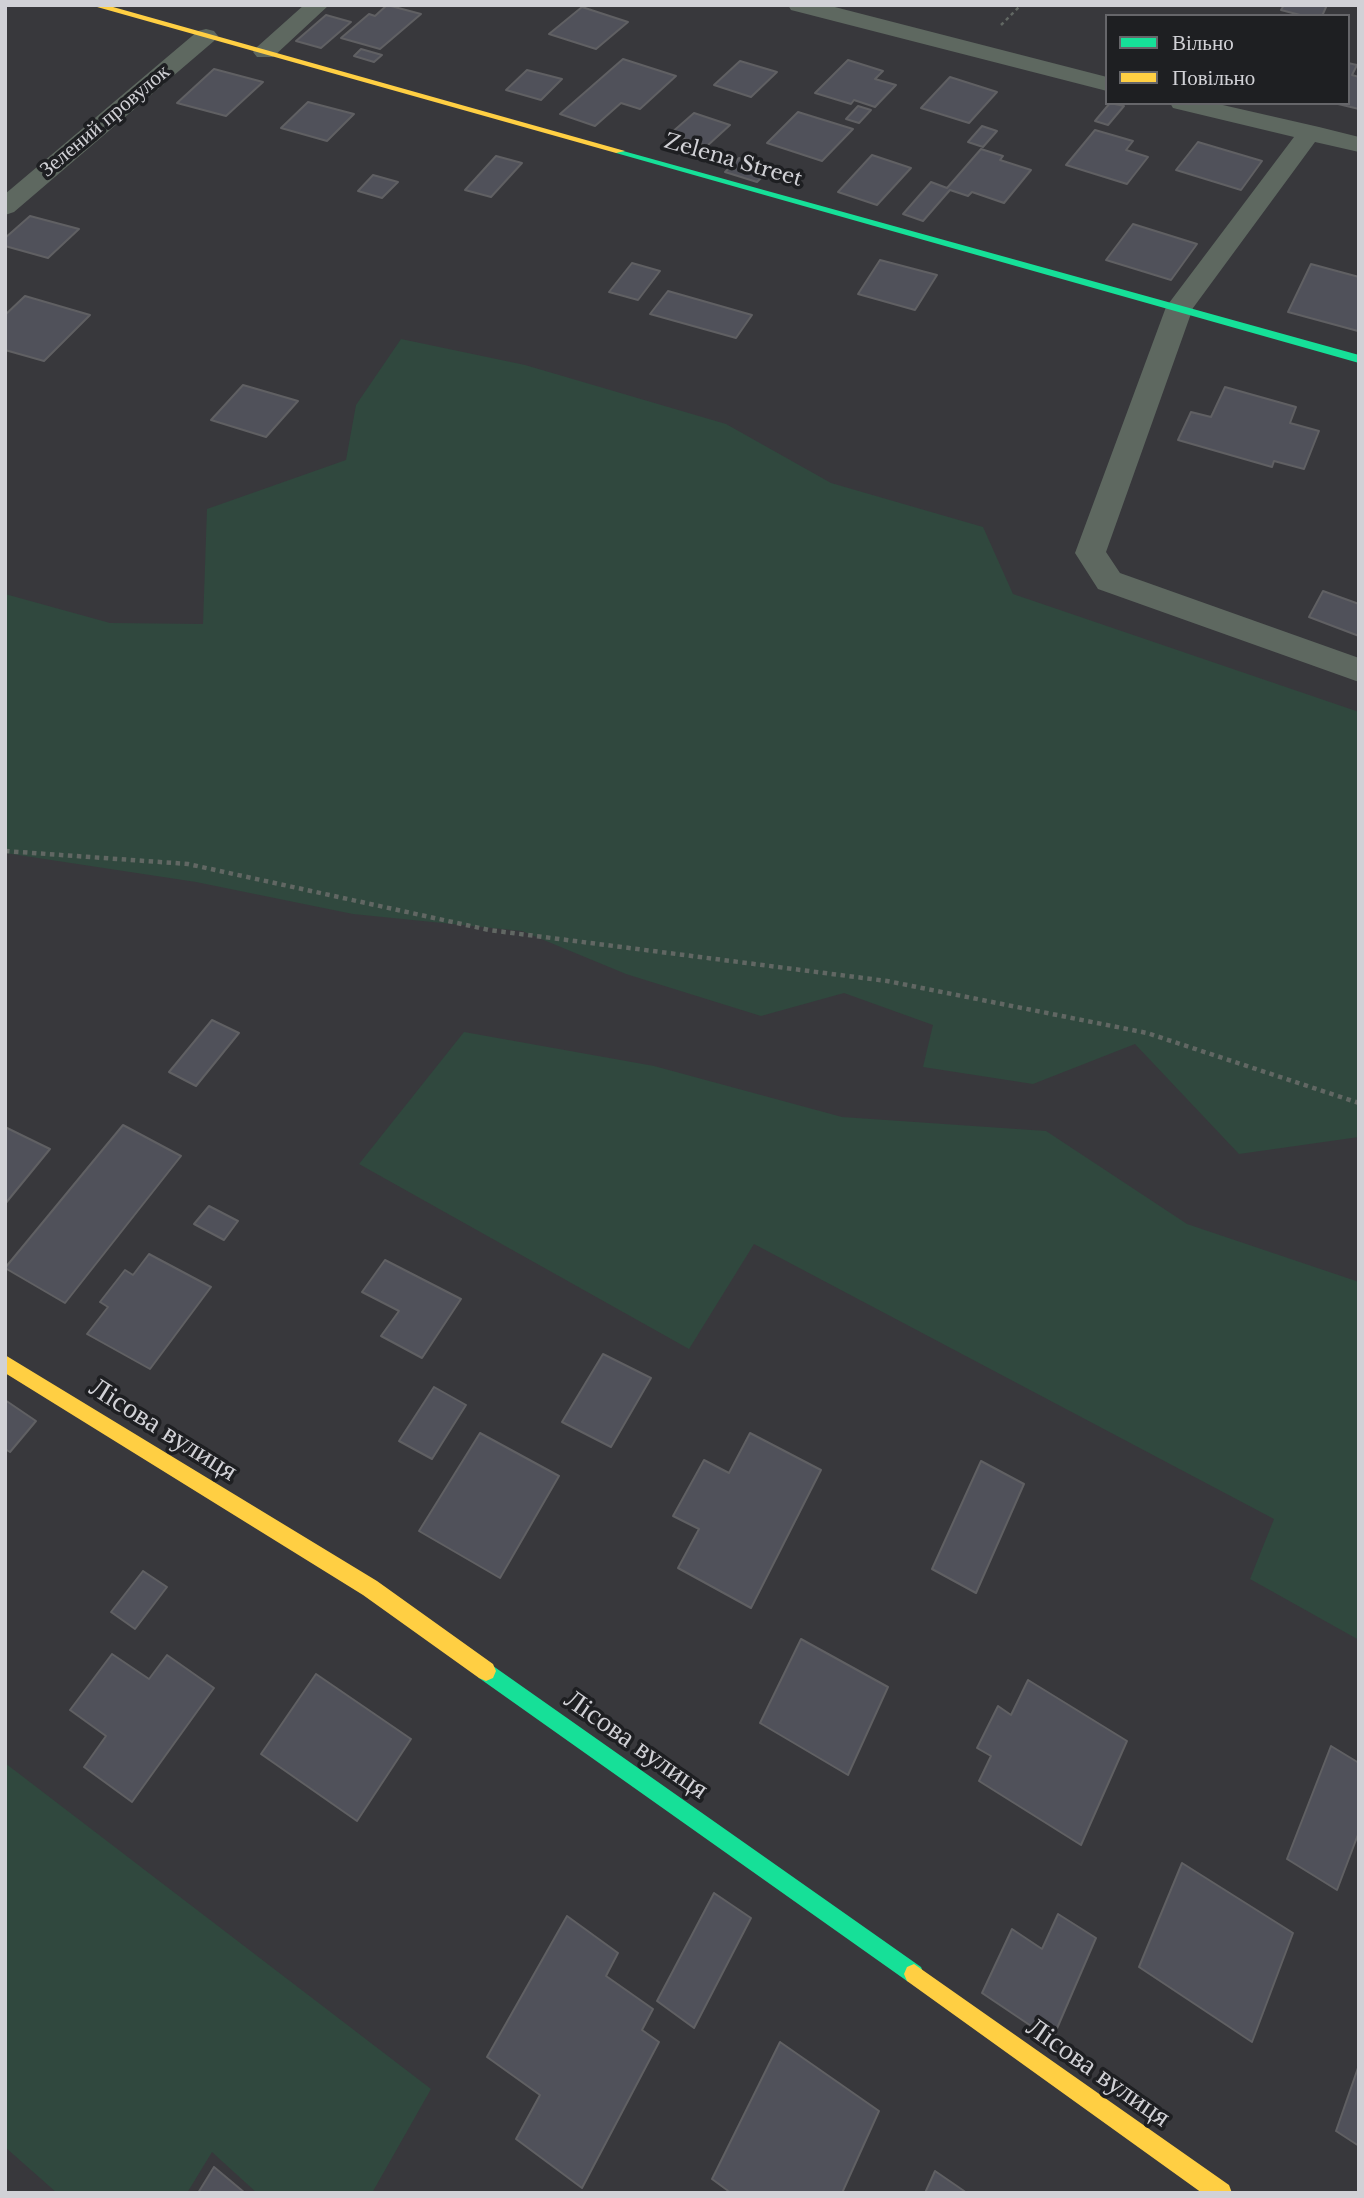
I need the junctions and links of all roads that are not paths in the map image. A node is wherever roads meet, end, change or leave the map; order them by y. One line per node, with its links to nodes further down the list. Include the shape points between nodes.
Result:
1 (96, 5): 4 (street, Zelena Street)
2 (318, 5): 5 (street)
3 (799, 5): 6 (street)
4 (206, 36): 5 (street, Zelena Street); 10 (street, Зелений провулок)
5 (265, 52): 11 (street, Zelena Street)
6 (1105, 83)
7 (1191, 105): 8 (street)
8 (1310, 132): 9 (street); 11 (street)
9 (1359, 145)
10 (5, 207)
11 (1180, 307): 12 (street, Zelena Street); 13 (street, via 1090,553 1109,581)
12 (1359, 359)
13 (1359, 670)
14 (5, 1363): 15 (street, Лісова вулиця, via 369,1588)
15 (1221, 2193)

